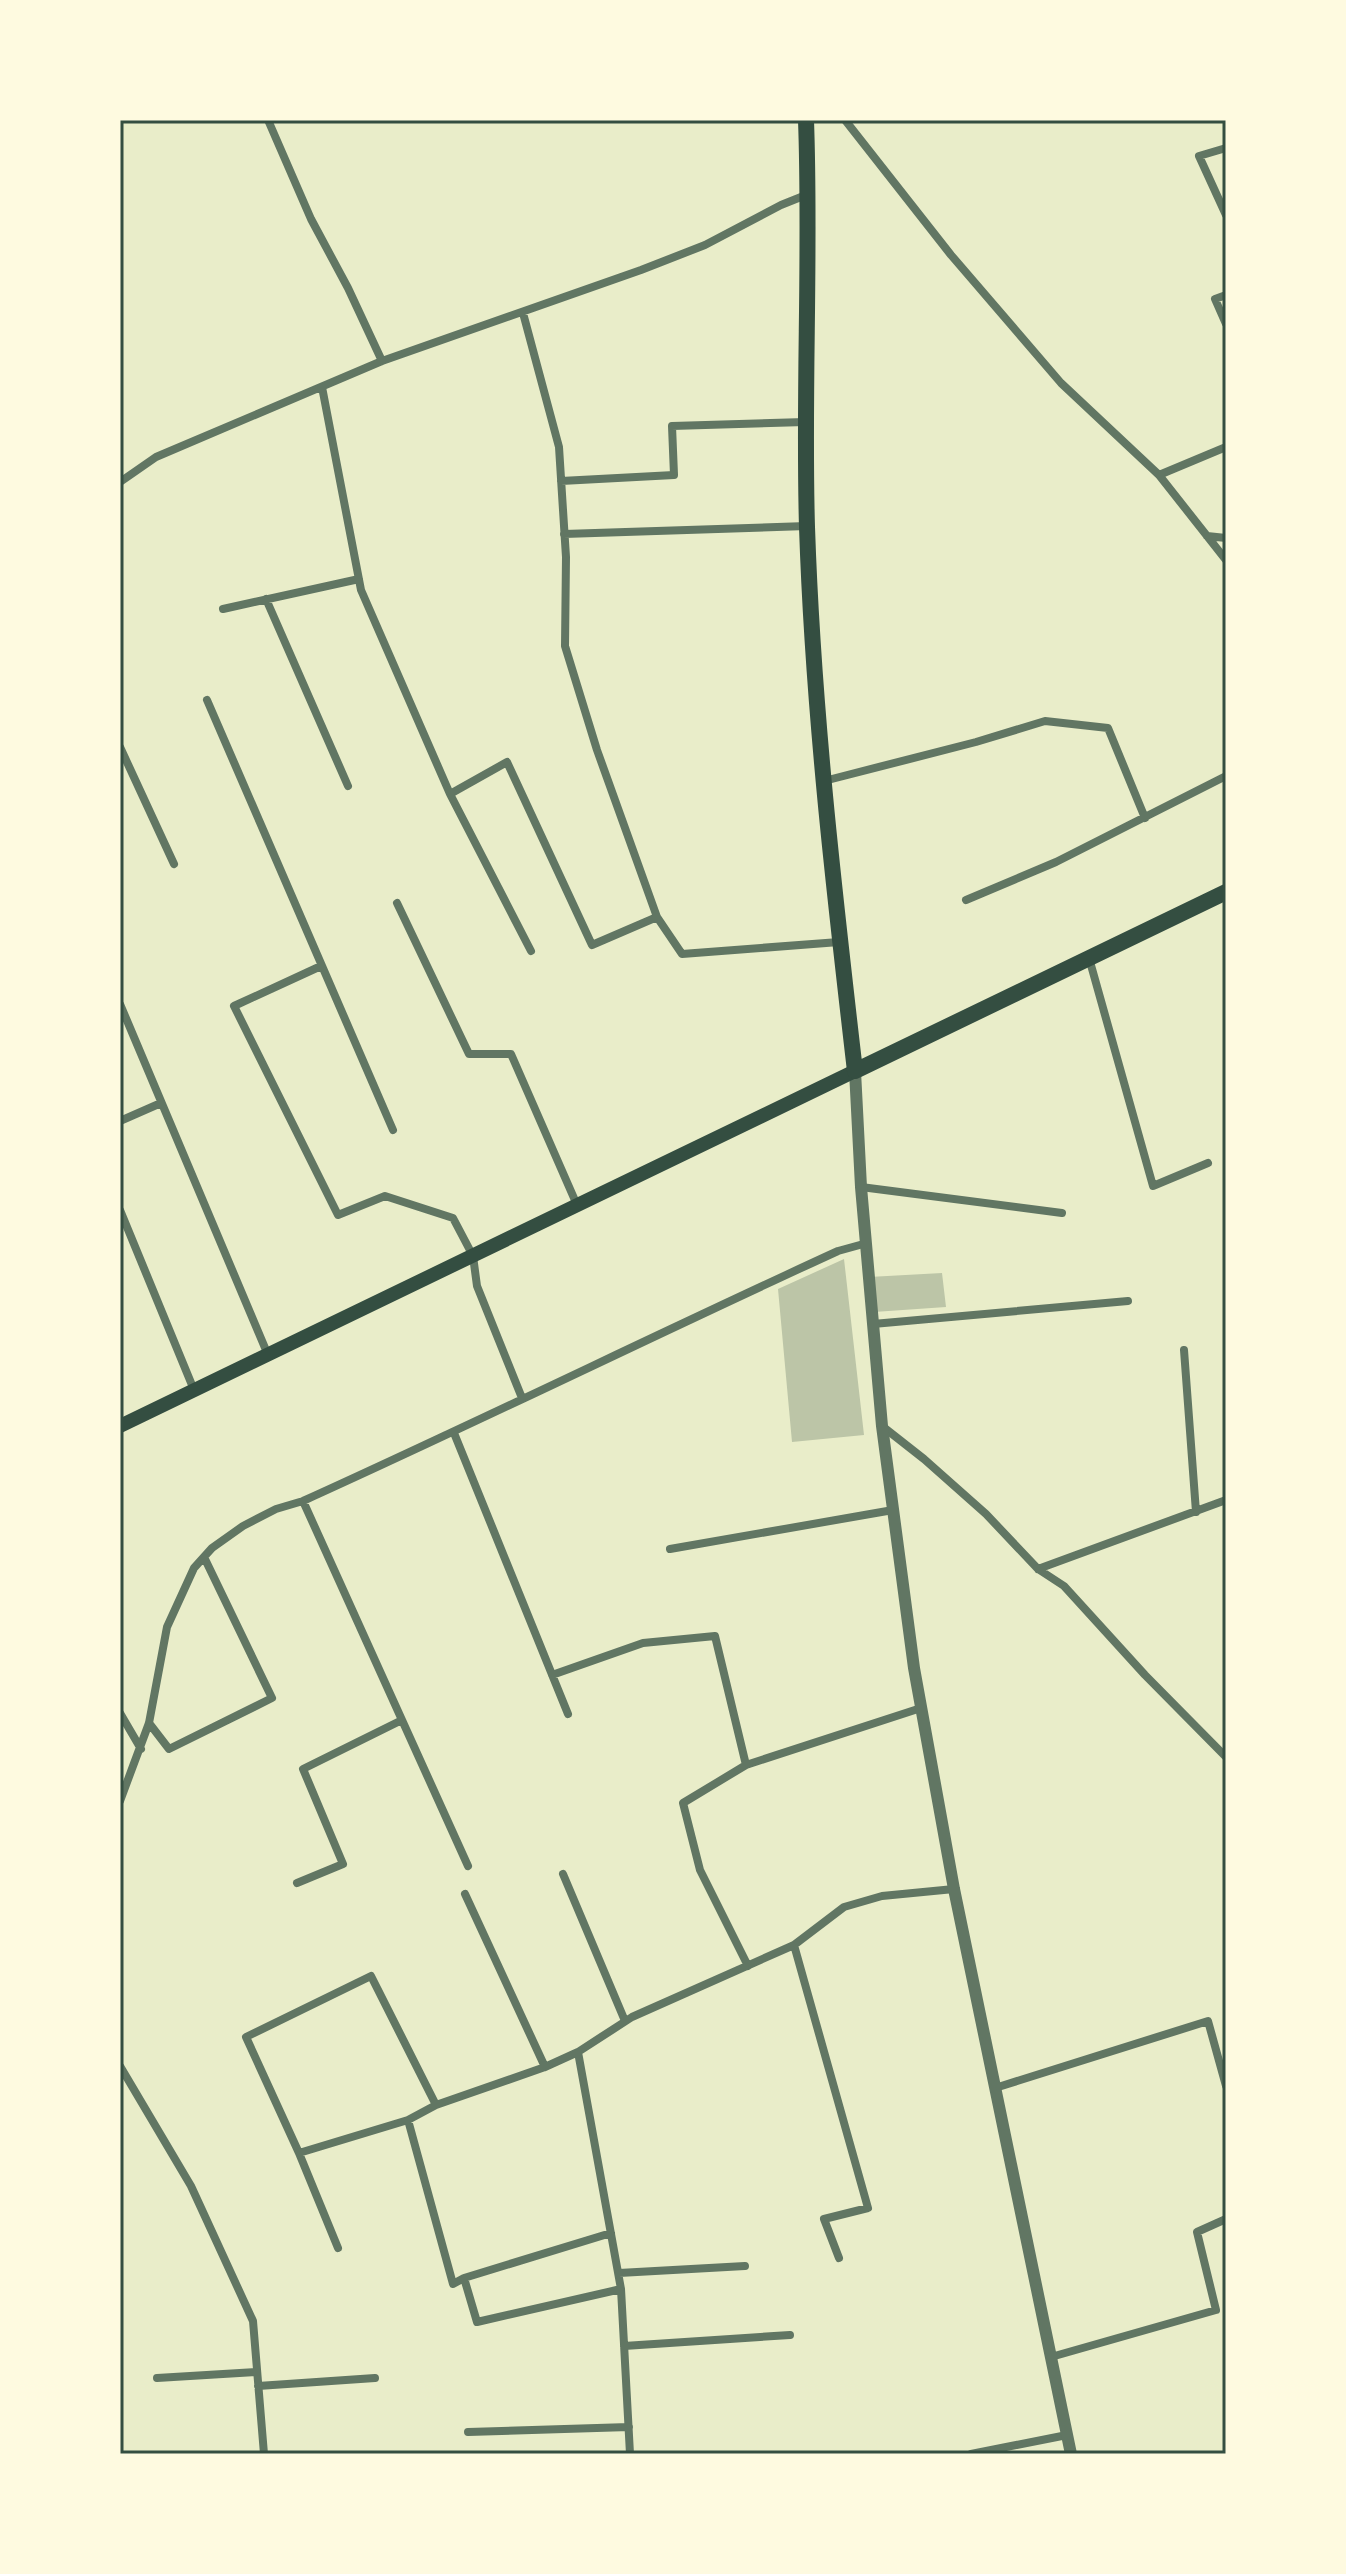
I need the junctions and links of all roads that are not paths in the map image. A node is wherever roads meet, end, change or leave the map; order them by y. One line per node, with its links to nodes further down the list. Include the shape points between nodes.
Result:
1 (268, 120): 11 (street)
2 (806, 120): 3 (main road); 6 (main road)
3 (817, 120)
4 (845, 120): 15 (street, via 1061,383)
5 (1226, 148): 7 (street, via 1199,156)
6 (806, 195): 9 (street, via 705,245); 13 (main road)
7 (1226, 215)
8 (1226, 295): 10 (street, via 1215,299)
9 (523, 313): 11 (street); 16 (street, via 559,447)
10 (1226, 324)
11 (382, 361): 12 (street)
12 (322, 387): 17 (street, via 156,457); 23 (street)
13 (806, 422): 16 (street, via 672,426 674,475); 18 (main road)
14 (1226, 447): 15 (street)
15 (1159, 475): 20 (street)
16 (561, 481): 19 (street)
17 (120, 482)
18 (807, 526): 19 (street); 29 (main road)
19 (564, 534): 37 (street, via 565,646)
20 (1206, 536): 21 (street); 22 (street)
21 (1226, 538)
22 (1226, 560)
23 (359, 579): 24 (street); 31 (street)
24 (266, 599): 25 (street); 30 (street)
25 (223, 609)
26 (207, 700): 41 (street)
27 (120, 747): 33 (street)
28 (1226, 776): 32 (street)
29 (824, 781): 32 (street, via 1045,721 1108,728); 38 (main road)
30 (348, 786)
31 (450, 794): 37 (street, via 507,762 592,945); 39 (street)
32 (1145, 818): 35 (street)
33 (174, 864)
34 (1226, 892): 40 (main road)
35 (966, 900)
36 (397, 903): 49 (street, via 469,1054 511,1054)
37 (657, 917): 38 (street, via 682,954)
38 (839, 942): 43 (main road)
39 (531, 951)
40 (1089, 958): 43 (main road); 47 (street, via 1153,1186)
41 (321, 966): 46 (street); 55 (street, via 234,1006 338,1215 385,1196 453,1218)
42 (120, 1004): 44 (street)
43 (855, 1071): 48 (street); 49 (main road)
44 (161, 1103): 45 (street); 59 (street)
45 (120, 1121)
46 (393, 1130)
47 (1208, 1163)
48 (861, 1187): 51 (street); 53 (street)
49 (577, 1205): 55 (main road)
50 (120, 1210): 52 (street)
51 (1062, 1213)
52 (132, 1239): 54 (street); 60 (street)
53 (867, 1243): 57 (street); 61 (street, via 838,1251)
54 (120, 1245)
55 (473, 1256): 59 (main road); 61 (street, via 477,1286)
56 (1128, 1301): 57 (street)
57 (873, 1324): 63 (street)
58 (1184, 1350): 68 (street)
59 (268, 1355): 60 (main road)
60 (194, 1390): 62 (main road)
61 (522, 1398): 64 (street)
62 (120, 1426)
63 (882, 1426): 67 (street); 71 (street, via 986,1514)
64 (454, 1433): 66 (street); 72 (street)
65 (1226, 1500): 68 (street)
66 (303, 1501): 70 (street, via 243,1526); 76 (street)
67 (893, 1510): 69 (street); 73 (street)
68 (1196, 1512): 71 (street)
69 (670, 1549)
70 (204, 1557): 77 (street, via 167,1627); 77 (street, via 272,1698 169,1749)
71 (1038, 1569): 78 (street, via 1064,1586 1145,1675)
72 (552, 1675): 75 (street); 81 (street, via 643,1643 715,1636)
73 (921, 1708): 81 (street); 86 (street)
74 (120, 1713): 79 (street)
75 (568, 1714)
76 (402, 1720): 83 (street); 85 (street, via 303,1769 343,1864)
77 (149, 1723): 79 (street)
78 (1222, 1744): 80 (street)
79 (141, 1749): 82 (street)
80 (1226, 1757)
81 (746, 1765): 89 (street, via 683,1803 700,1870)
82 (120, 1801)
83 (468, 1866)
84 (563, 1874): 90 (street)
85 (297, 1883)
86 (954, 1889): 88 (street, via 882,1896 844,1907); 95 (street)
87 (465, 1894): 93 (street)
88 (794, 1945): 89 (street); 102 (street, via 868,2208 824,2219)
89 (748, 1966): 90 (street)
90 (625, 2021): 91 (street)
91 (578, 2052): 93 (street); 100 (street)
92 (120, 2066): 110 (street, via 191,2186 253,2321)
93 (545, 2067): 96 (street)
94 (1226, 2086): 95 (street, via 1208,2021)
95 (995, 2088): 109 (street)
96 (436, 2105): 97 (street); 98 (street, via 371,1976 246,2037)
97 (408, 2120): 98 (street); 105 (street, via 453,2284)
98 (299, 2153): 101 (street)
99 (1226, 2219): 109 (street, via 1197,2232 1216,2310)
100 (611, 2233): 104 (street); 105 (street)
101 (338, 2248)
102 (839, 2258)
103 (745, 2266): 104 (street)
104 (619, 2273): 106 (street)
105 (464, 2278): 106 (street, via 477,2322)
106 (621, 2289): 108 (street)
107 (790, 2335): 108 (street)
108 (624, 2346): 114 (street)
109 (1051, 2357): 116 (street)
110 (257, 2372): 111 (street); 113 (street)
111 (157, 2378)
112 (375, 2378): 113 (street)
113 (258, 2386): 117 (street)
114 (629, 2427): 115 (street); 118 (street)
115 (468, 2432)
116 (1067, 2435): 119 (street); 120 (street)
117 (264, 2454)
118 (630, 2454)
119 (971, 2454)
120 (1071, 2454)

